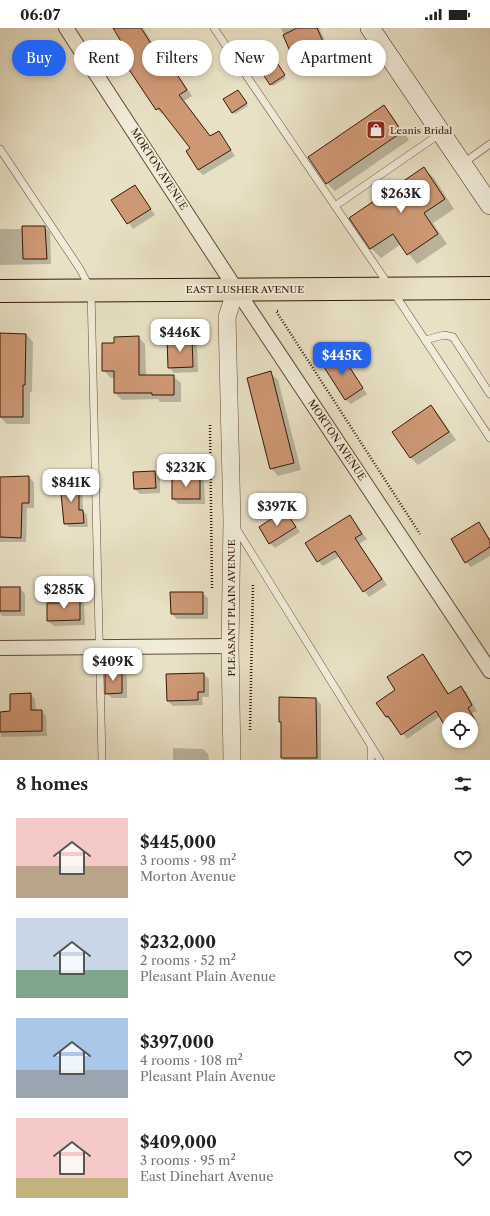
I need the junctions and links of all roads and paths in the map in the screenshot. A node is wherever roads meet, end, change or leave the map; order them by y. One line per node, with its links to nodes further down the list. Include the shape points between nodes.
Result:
1 (66, 28): 12 (street, MORTON AVENUE)
2 (214, 28): 9 (lane)
3 (370, 28): 4 (main road)
4 (441, 133): 7 (main road); 9 (lane)
5 (490, 144): 7 (lane)
6 (0, 149): 13 (lane, via 80,268)
7 (462, 164): 8 (main road)
8 (490, 205)
9 (335, 206): 10 (lane)
10 (391, 288): 11 (main road, EAST LUSHER AVENUE); 12 (main road, EAST LUSHER AVENUE); 16 (lane)
11 (490, 288)
12 (236, 289): 13 (main road, EAST LUSHER AVENUE); 20 (street, PLEASANT PLAIN AVENUE, via 227,317); 27 (street, MORTON AVENUE)
13 (91, 290): 14 (main road, EAST LUSHER AVENUE); 25 (lane)
14 (0, 291)
15 (284, 310): 21 (path, via 276,311)
16 (425, 340): 17 (lane, via 444,335 453,337); 19 (lane)
17 (490, 394)
18 (210, 420): 23 (path)
19 (490, 438)
20 (232, 521): 24 (street, PLEASANT PLAIN AVENUE); 29 (lane)
21 (422, 536)
22 (253, 583): 28 (path)
23 (212, 592)
24 (230, 646): 25 (street); 31 (street, PLEASANT PLAIN AVENUE)
25 (100, 647): 26 (street); 30 (lane)
26 (0, 648)
27 (490, 671)
28 (250, 734)
29 (371, 747): 32 (lane); 33 (lane)
30 (102, 760)
31 (232, 760)
32 (371, 760)
33 (380, 760)

